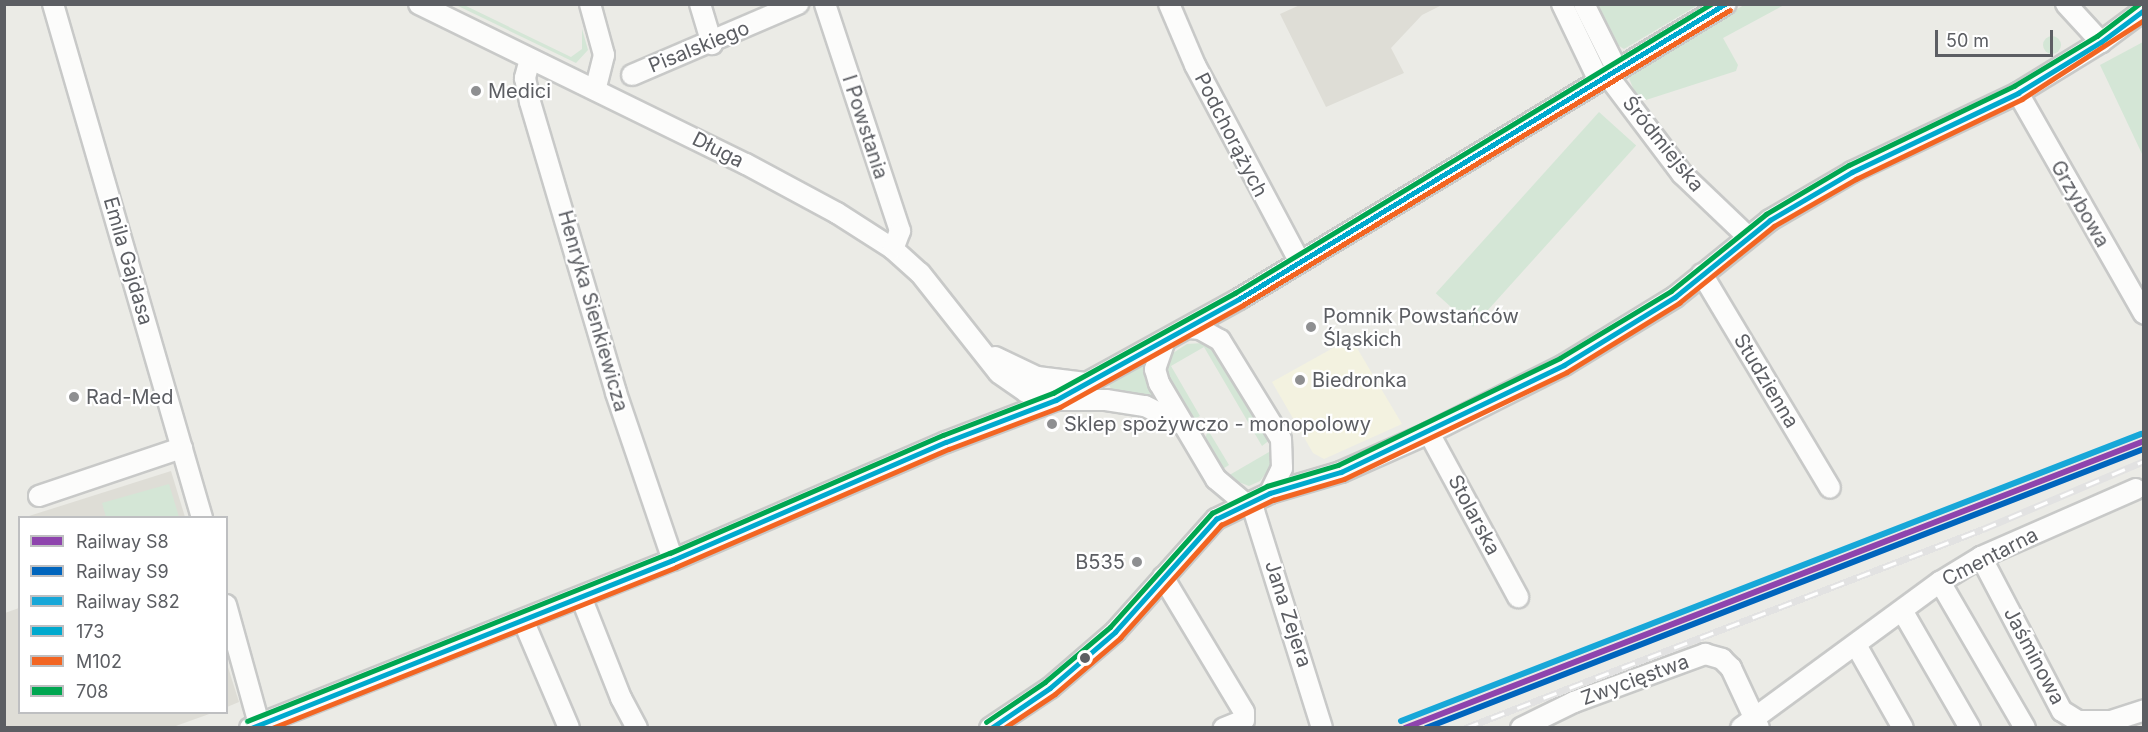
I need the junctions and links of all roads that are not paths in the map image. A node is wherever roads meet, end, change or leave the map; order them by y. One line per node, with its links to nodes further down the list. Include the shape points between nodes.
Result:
1 (53, 4): 34 (street, Emila Gajdasa)
2 (419, 4): 15 (street, Długa)
3 (590, 4): 18 (street, via 604,55)
4 (700, 4): 14 (street)
5 (798, 4): 14 (street, Pisalskiego)
6 (825, 4): 21 (street, I Powstania, via 900,231)
7 (1169, 4): 22 (street, Podchorążych, via 1195,65)
8 (1562, 4): 17 (street)
9 (1584, 4): 17 (street)
10 (1726, 4): 17 (street, Śródmiejska)
11 (2066, 4): 13 (street)
12 (2144, 10): 13 (street)
13 (2101, 42): 19 (street)
14 (712, 44): 16 (street, Pisalskiego)
15 (530, 59): 18 (street, Długa); 42 (street, Henryka Sienkiewicza, via 525,78 530,102 616,393)
16 (632, 75)
17 (1608, 76): 20 (street, Śródmiejska, via 1682,174); 22 (street, Śródmiejska)
18 (595, 90): 21 (street, Długa, via 799,192)
19 (2018, 93): 20 (street, via 1852,172); 24 (street, Grzybowa)
20 (1747, 236): 23 (street)
21 (893, 249): 27 (street, Długa, via 920,273)
22 (1299, 261): 25 (street, Śródmiejska)
23 (1702, 274): 33 (street, via 1675,297 1564,365); 35 (street, Studzienna)
24 (2144, 314)
25 (1189, 328): 26 (street, Śródmiejska); 37 (street, via 1200,328 1220,340 1281,440 1282,468)
26 (1164, 343): 29 (street, Śródmiejska); 32 (street, via 1155,369)
27 (981, 346): 28 (street, Długa); 29 (street, Długa, via 1008,366 1037,377)
28 (999, 373): 30 (street, Długa, via 1026,392); 31 (street, via 1007,392 1006,404)
29 (1086, 383): 30 (street, Śródmiejska)
30 (1056, 400): 31 (street); 32 (street, Długa, via 1106,400 1146,406)
31 (992, 423): 42 (street)
32 (1181, 424): 39 (street, via 1216,479)
33 (1430, 433): 37 (street, via 1341,471); 46 (street, Stolarska)
34 (182, 448): 38 (street); 40 (street, Emila Gajdasa)
35 (1830, 488)
36 (2136, 489): 41 (street, Cmentarna)
37 (1270, 493): 39 (street)
38 (39, 496)
39 (1247, 503): 43 (street, via 1205,529); 58 (street, Jana Zejera, via 1257,519)
40 (201, 516)
41 (1981, 557): 44 (street, Cmentarna); 51 (street, Jaśminowa, via 2062,711 2078,721 2111,721)
42 (673, 560): 45 (street)
43 (1163, 577): 56 (street, via 1115,632 1050,688); 57 (street, via 1244,712 1244,720)
44 (1940, 582): 47 (street, Cmentarna); 62 (street)
45 (581, 597): 49 (street); 55 (street, via 621,699)
46 (1518, 597)
47 (1903, 612): 50 (street, Cmentarna); 61 (street)
48 (228, 613): 53 (street)
49 (523, 620): 53 (street); 54 (street)
50 (1856, 645): 52 (street, Cmentarna); 60 (street)
51 (2144, 710)
52 (1752, 724): 59 (street, Zwycięstwa, via 1731,668 1722,659 1705,654 1574,702)
53 (257, 726)
54 (569, 728)
55 (637, 728)
56 (990, 728)
57 (1224, 728)
58 (1322, 728)
59 (1521, 728)
60 (1903, 728)
61 (1970, 728)
62 (2025, 728)

